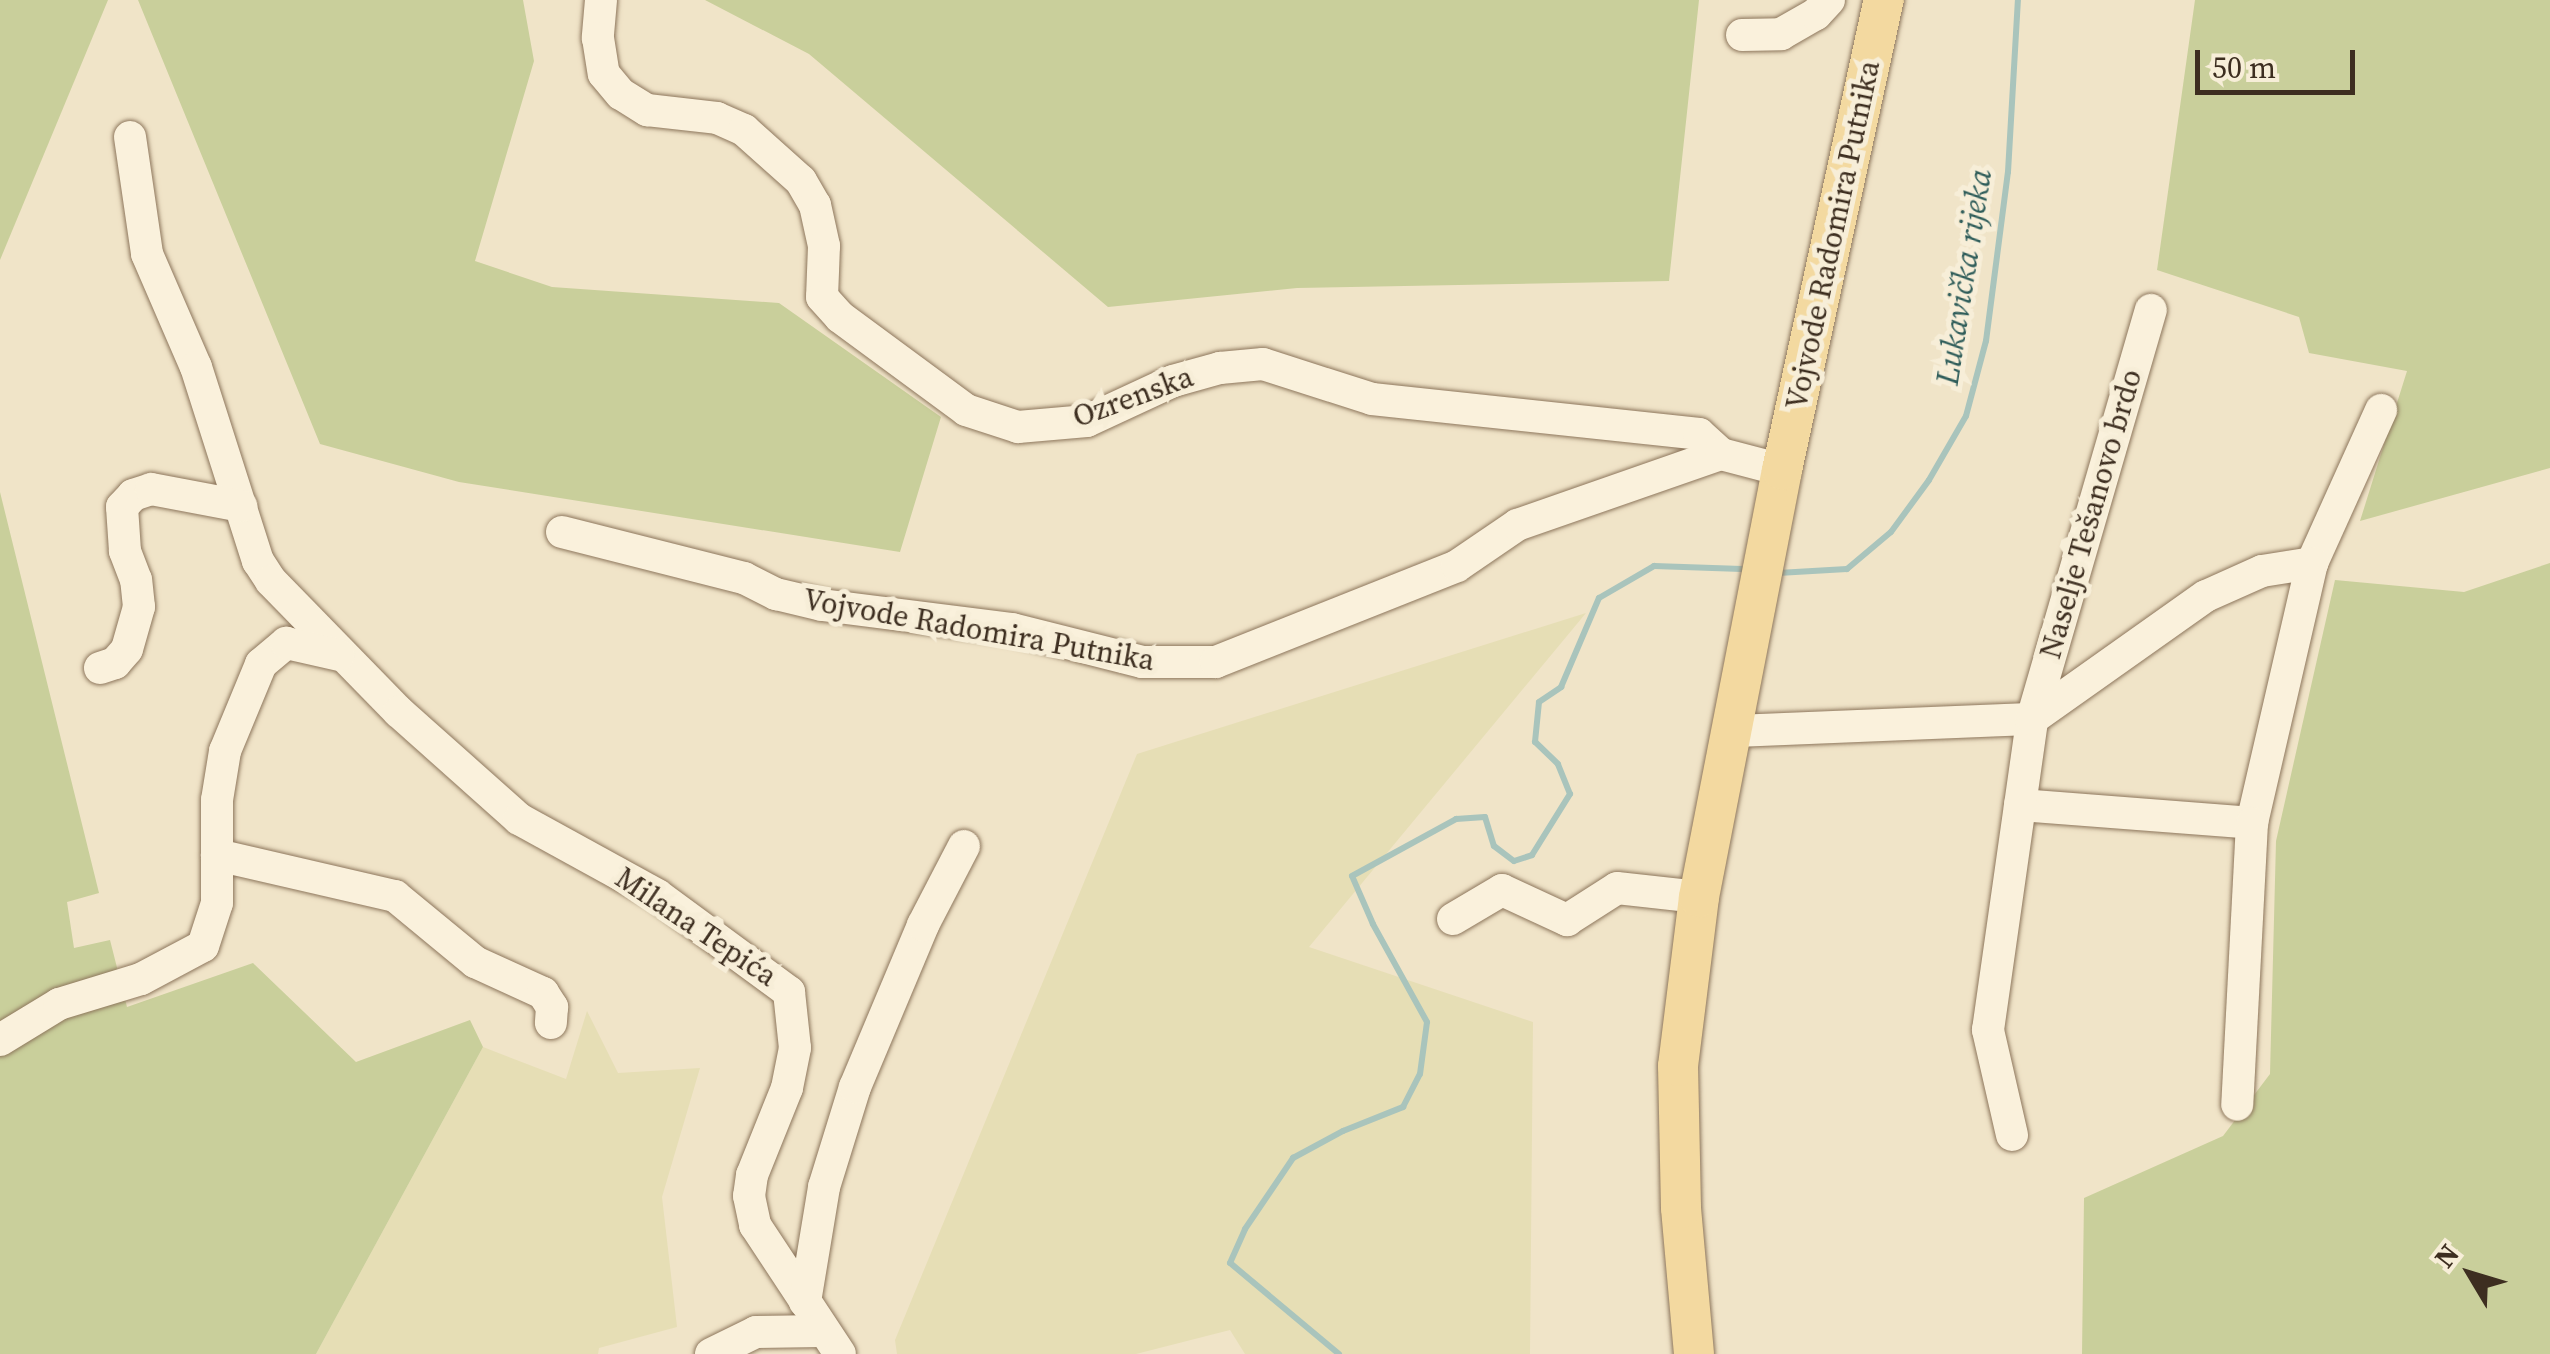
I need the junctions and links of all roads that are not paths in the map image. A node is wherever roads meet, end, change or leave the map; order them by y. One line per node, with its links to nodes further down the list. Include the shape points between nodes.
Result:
1 (601, 0): 8 (street, Ozrenska, via 604,74 620,94 648,110 717,118 744,130 801,181 816,205 824,246 822,298 966,410 1018,427 1087,421 1173,381 1263,364 1372,399 1698,434)
2 (1829, 0): 4 (street, via 1781,34)
3 (1884, 0): 9 (main road, Vojvode Radomira Putnika)
4 (1742, 35)
5 (130, 137): 10 (street, Milana Tepića, via 147,254 196,367)
6 (2151, 310): 15 (street, Naselje Tešanovo brdo)
7 (2381, 410): 12 (street)
8 (1721, 454): 9 (street); 11 (street, Vojvode Radomira Putnika, via 1517,525 1457,566 1216,662 1142,662 1012,629 822,604)
9 (1782, 470): 16 (main road, Vojvode Radomira Putnika)
10 (241, 506): 13 (street, Milana Tepića, via 271,581); 14 (street, via 151,489 122,507 139,606 126,649)
11 (562, 532)
12 (2312, 562): 15 (street, Naselje Tešanovo brdo, via 2262,570 2206,596); 18 (street)
13 (344, 656): 20 (street, via 286,642 260,664 225,752 216,800); 27 (street, Milana Tepića, via 520,819 657,895 789,992 794,1048 787,1088 749,1196 755,1225)
14 (100, 668)
15 (2032, 719): 16 (street); 17 (street, Naselje Tešanovo brdo)
16 (1733, 731): 21 (main road, Vojvode Radomira Putnika)
17 (2020, 805): 18 (street); 26 (street, Naselje Tešanovo brdo, via 1988,1030)
18 (2252, 823): 25 (street)
19 (964, 846): 27 (street, via 855,1087 824,1187)
20 (217, 855): 23 (street, via 395,896 475,962 542,993 552,1007); 24 (street, via 218,903 203,946 141,979 60,1004)
21 (1699, 898): 22 (street, via 1616,888 1567,920 1502,890); 30 (main road, Vojvode Radomira Putnika, via 1678,1066)
22 (1453, 919)
23 (551, 1022)
24 (0, 1040)
25 (2237, 1105)
26 (2012, 1135)
27 (805, 1302): 28 (street, Milana Tepića)
28 (831, 1342): 29 (street, via 756,1332)
29 (711, 1354)
30 (1694, 1354)

